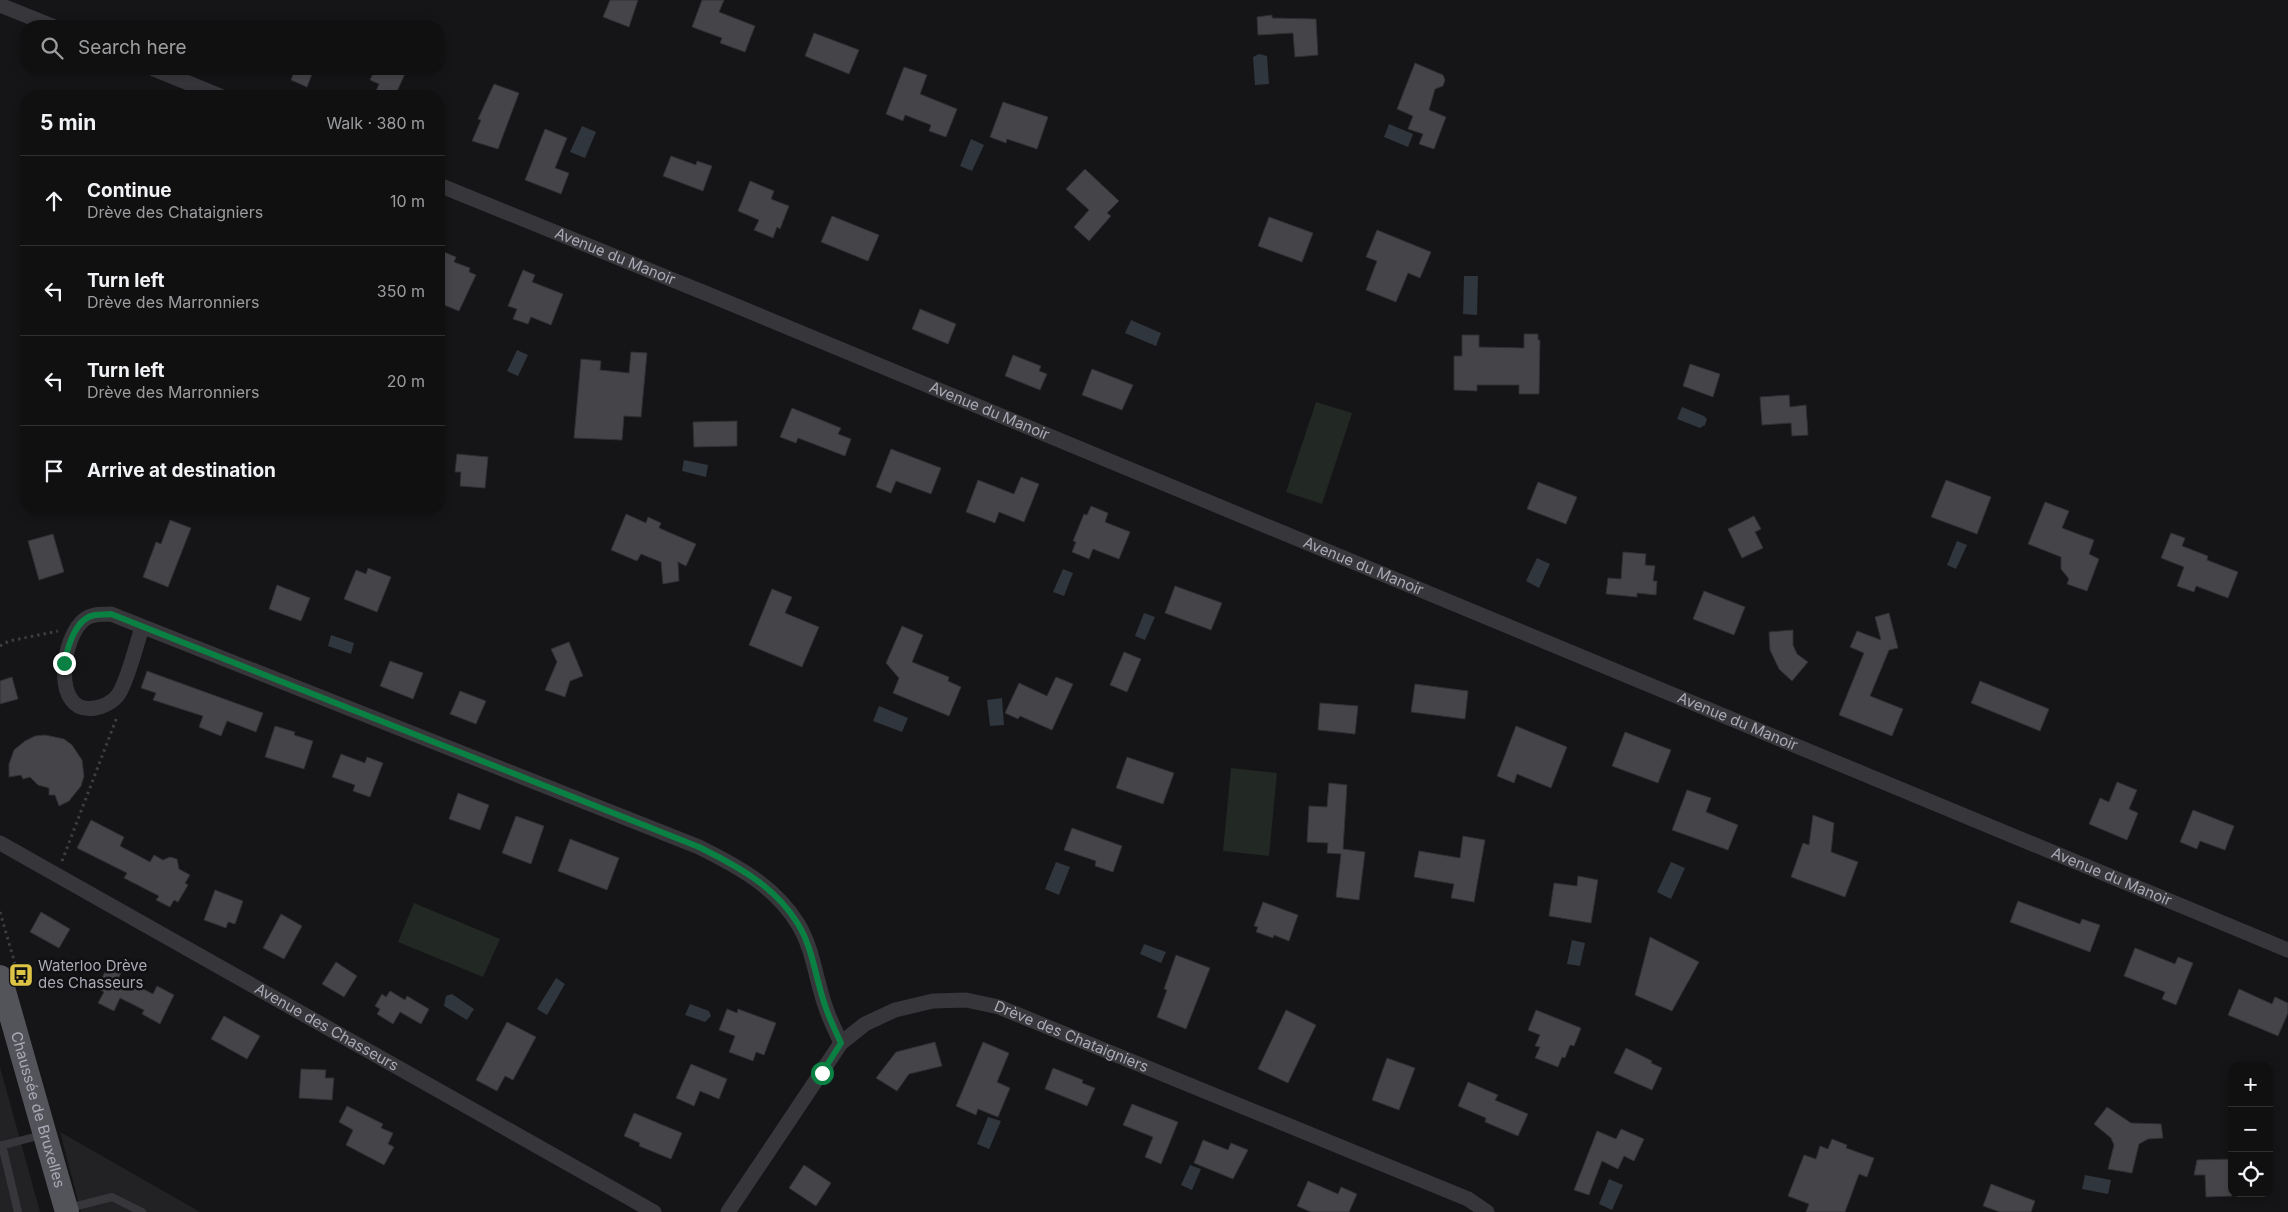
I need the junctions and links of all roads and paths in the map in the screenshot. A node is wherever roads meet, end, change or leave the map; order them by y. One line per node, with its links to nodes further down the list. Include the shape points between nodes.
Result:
1 (0, 5): 2 (street)
2 (37, 20)
3 (169, 75): 4 (street)
4 (205, 90)
5 (445, 187): 12 (street, Avenue du Manoir)
6 (78, 627): 7 (street, via 94,615 111,614); 8 (path, via 8,641); 9 (street, via 64,663 71,700 80,707 92,709)
7 (142, 627): 9 (street, via 118,695); 14 (street, via 699,847 737,866 773,892 798,924)
8 (0, 646)
9 (112, 700): 11 (path, via 118,715)
10 (0, 843): 11 (street, Avenue des Chasseurs)
11 (57, 874): 20 (street, Avenue des Chasseurs)
12 (2288, 950)
13 (0, 977): 15 (main road, Chaussée de Bruxelles)
14 (841, 1043): 21 (street, Drève des Chataigniers); 22 (street, Drève des Chataigniers, via 864,1024 895,1010 933,1001 966,1000 999,1007 1468,1199)
15 (45, 1134): 16 (lane); 17 (main road, Chaussée de Bruxelles)
16 (1, 1146): 18 (lane)
17 (66, 1211): 19 (lane, via 112,1197)
18 (18, 1212)
19 (142, 1212)
20 (654, 1212)
21 (728, 1212)
22 (1487, 1212)

